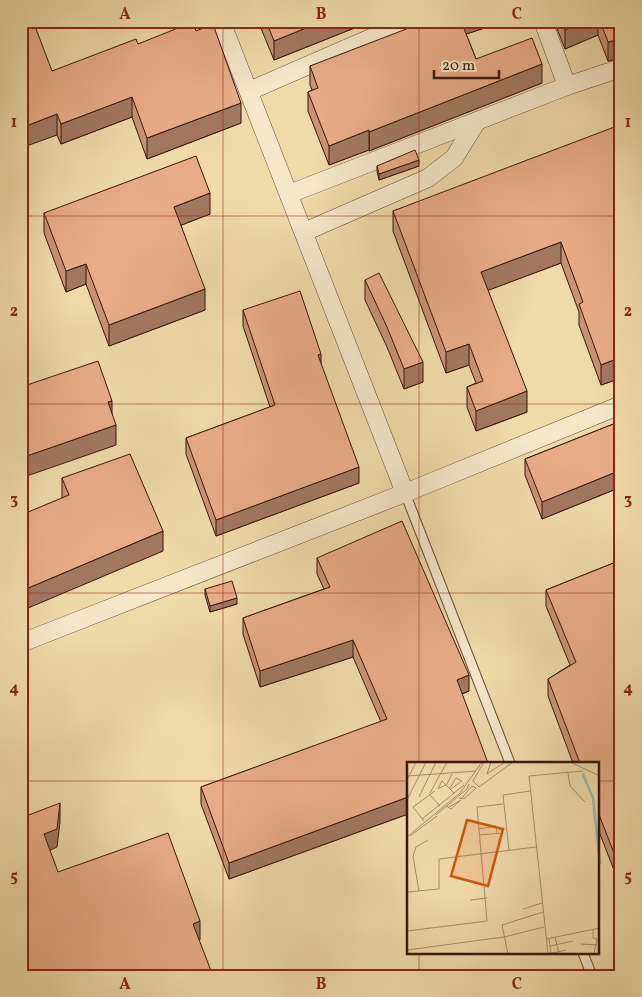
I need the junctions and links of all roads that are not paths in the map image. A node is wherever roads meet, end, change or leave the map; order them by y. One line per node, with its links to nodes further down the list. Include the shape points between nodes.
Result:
1 (222, 21): 6 (street)
2 (410, 21): 6 (street)
3 (543, 21): 5 (street)
4 (621, 68): 5 (street)
5 (567, 86): 7 (street)
6 (248, 91): 8 (street)
7 (477, 121): 8 (street); 9 (street, via 454,158 428,178)
8 (289, 194): 9 (street)
9 (304, 232): 11 (street)
10 (621, 405): 11 (street)
11 (405, 493): 12 (street); 13 (lane)
12 (21, 643)
13 (510, 762)
14 (583, 954): 15 (lane)
15 (592, 976)

